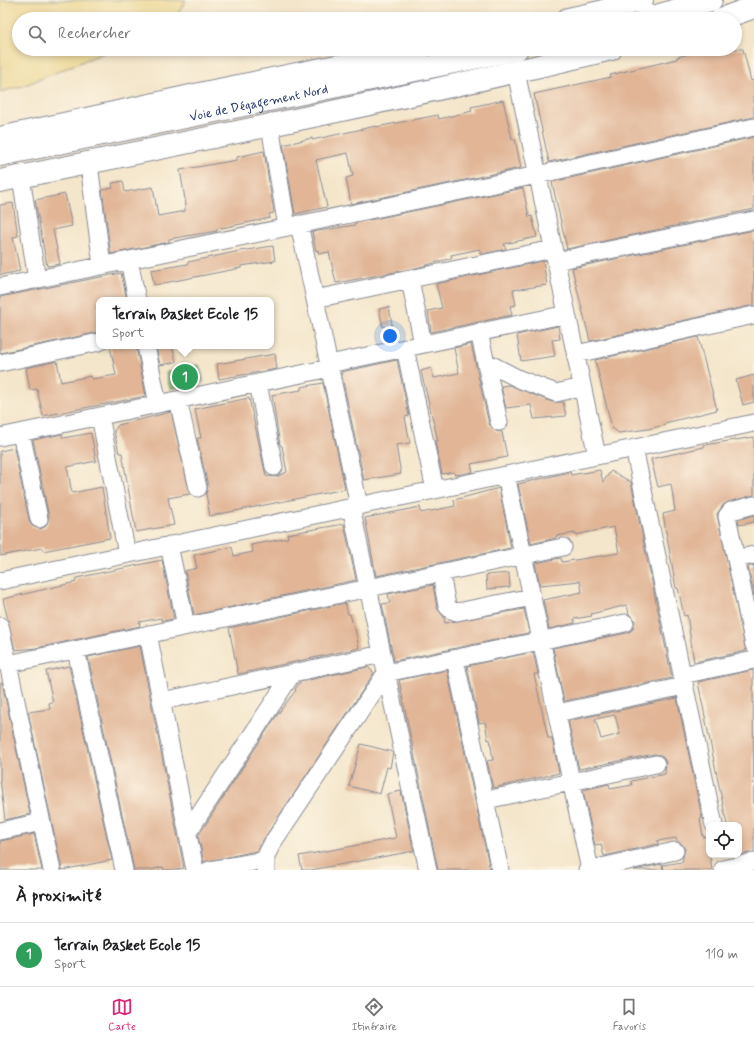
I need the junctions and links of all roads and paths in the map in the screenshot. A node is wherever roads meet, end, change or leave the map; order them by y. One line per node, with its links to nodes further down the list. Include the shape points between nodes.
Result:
1 (642, 0): 4 (main road)
2 (711, 0): 5 (main road)
3 (754, 7): 6 (main road)
4 (600, 12)
5 (670, 12)
6 (740, 12)
7 (386, 56): 13 (main road, Voie de Dégagement Nord)
8 (483, 56): 14 (main road, Voie de Dégagement Nord)
9 (581, 56): 10 (main road)
10 (516, 72): 11 (main road); 16 (street)
11 (270, 126): 15 (main road); 20 (street)
12 (754, 127): 16 (street)
13 (0, 138)
14 (0, 155)
15 (89, 164): 17 (main road); 23 (street)
16 (537, 174): 20 (street); 21 (street)
17 (21, 177): 18 (main road); 24 (street)
18 (0, 181)
19 (754, 220): 21 (street)
20 (293, 226): 22 (street); 28 (street)
21 (554, 255): 25 (street); 29 (street)
22 (129, 260): 23 (street); 27 (street)
23 (102, 266): 24 (street)
24 (38, 280): 26 (street)
25 (410, 280): 28 (street); 33 (street)
26 (0, 287)
27 (136, 297)
28 (315, 299): 39 (street)
29 (567, 314): 31 (street); 36 (street)
30 (754, 315): 36 (street)
31 (480, 332): 33 (street); 37 (street)
32 (96, 343): 38 (street)
33 (423, 344): 34 (street)
34 (405, 348): 39 (street); 54 (street)
35 (147, 349): 43 (street)
36 (576, 354): 41 (street)
37 (486, 362): 41 (street, via 519,379 556,393); 45 (street)
38 (0, 363)
39 (329, 366): 40 (street); 56 (street)
40 (258, 383): 42 (street); 51 (street)
41 (582, 387): 50 (street)
42 (178, 400): 43 (street); 53 (street)
43 (158, 404): 44 (street)
44 (100, 416): 47 (street); 60 (street)
45 (499, 422)
46 (754, 423): 49 (street)
47 (21, 433): 48 (street); 57 (street)
48 (0, 437)
49 (634, 448): 50 (street); 81 (street)
50 (597, 456): 52 (street)
51 (274, 468)
52 (506, 475): 54 (street); 61 (street)
53 (198, 488)
54 (435, 490): 56 (street)
55 (754, 505): 63 (street, via 731,511 727,516)
56 (355, 506): 58 (street); 66 (street)
57 (40, 519)
58 (169, 545): 60 (street); 70 (street)
59 (563, 547): 61 (street)
60 (127, 554): 65 (street)
61 (523, 555): 64 (street); 67 (street)
62 (754, 555): 63 (street)
63 (736, 559): 73 (street)
64 (441, 572): 66 (street); 67 (street, via 447,606 457,612)
65 (0, 581)
66 (368, 588): 70 (street); 75 (street)
67 (532, 597): 72 (street)
68 (625, 623): 72 (street)
69 (0, 626): 78 (street)
70 (186, 626): 71 (street)
71 (148, 634): 74 (street); 82 (street)
72 (541, 640): 76 (street); 83 (street)
73 (754, 645)
74 (76, 650): 78 (street); 96 (street)
75 (382, 654): 79 (street); 80 (street)
76 (456, 658): 79 (street); 86 (street)
77 (754, 660): 81 (street)
78 (8, 664): 87 (street)
79 (386, 673): 93 (street, via 273,842); 99 (street)
80 (292, 674): 82 (street); 90 (street)
81 (683, 680): 83 (street); 88 (street)
82 (162, 701): 90 (street)
83 (557, 712): 85 (street)
84 (656, 764): 85 (street)
85 (572, 782): 86 (street); 101 (street)
86 (486, 800): 100 (street)
87 (42, 822): 89 (street); 95 (street)
88 (713, 822)
89 (0, 831)
90 (188, 832): 97 (street)
91 (675, 851): 101 (street)
92 (754, 862): 94 (street)
93 (265, 865): 98 (street)
94 (722, 865)
95 (52, 870)
96 (124, 870)
97 (195, 870)
98 (209, 870)
99 (428, 870)
100 (500, 870)
101 (589, 870)

